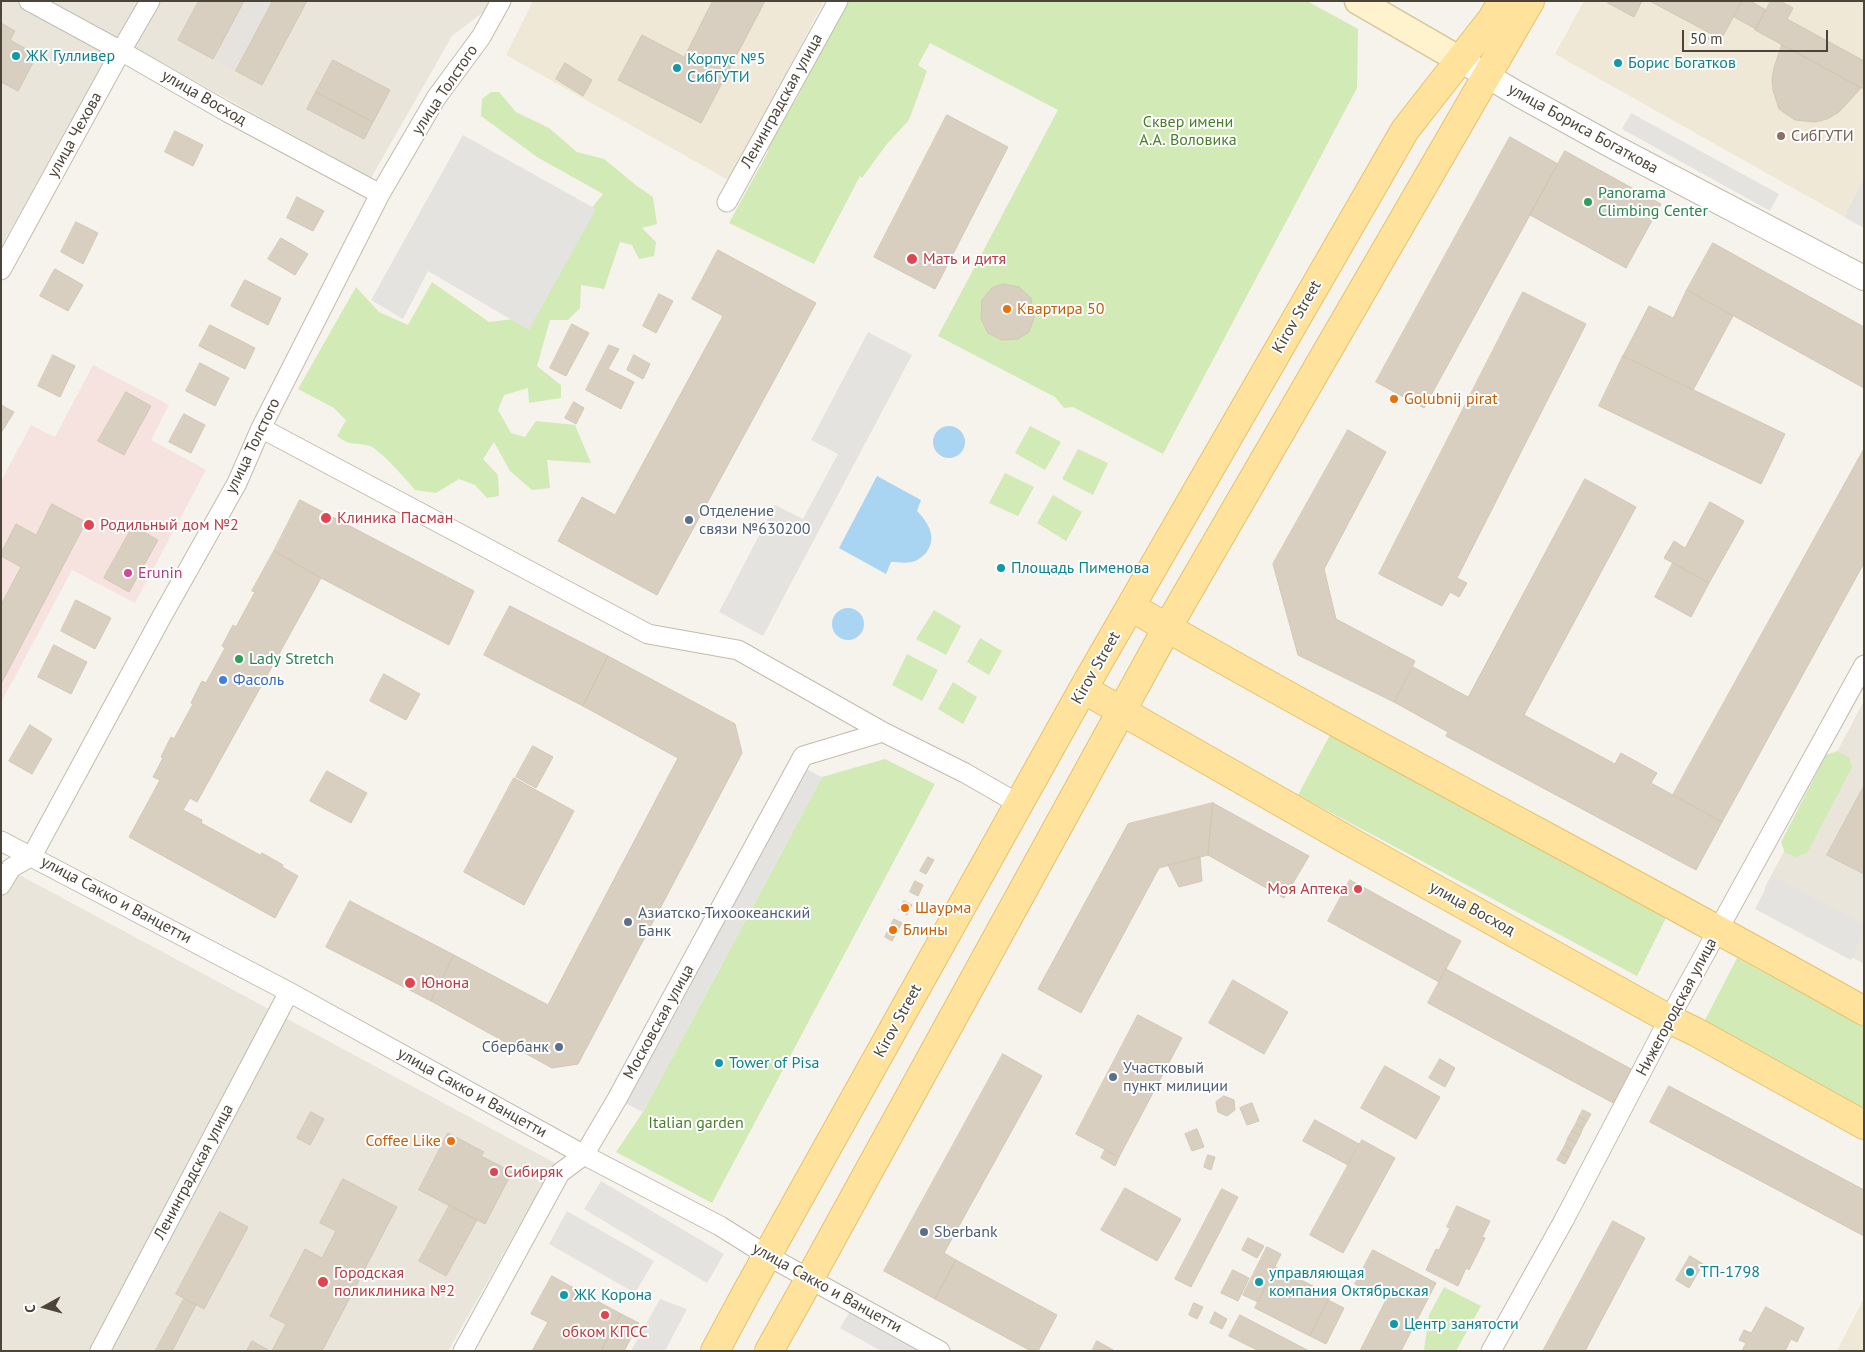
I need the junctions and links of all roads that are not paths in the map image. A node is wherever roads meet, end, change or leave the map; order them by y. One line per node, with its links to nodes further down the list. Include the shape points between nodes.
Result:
1 (29, 1): 8 (street, улица Восход)
2 (150, 1): 8 (street, улица Чехова)
3 (501, 1): 11 (street, улица Толстого, via 481,37 436,98)
4 (838, 1): 12 (street, Ленинградская улица)
5 (1358, 1): 9 (main road, улица Бориса Богаткова)
6 (1502, 1): 9 (main road, Kirov Street)
7 (1530, 1): 10 (main road)
8 (121, 51): 11 (street, улица Восход); 13 (street, улица Чехова)
9 (1460, 60): 10 (street, улица Бориса Богаткова); 16 (main road, Kirov Street, via 1405,130)
10 (1488, 76): 14 (street, улица Бориса Богаткова, via 1616,148); 17 (main road)
11 (380, 194): 15 (street, улица Толстого)
12 (727, 202)
13 (1, 270)
14 (1864, 278)
15 (261, 428): 21 (street, via 648,634 738,650); 24 (street, улица Толстого, via 237,484)
16 (1131, 606): 17 (main road); 19 (main road, Kirov Street)
17 (1167, 628): 20 (main road); 26 (main road)
18 (1864, 665): 26 (street, Нижегородская улица)
19 (1084, 689): 20 (main road, улица Восход); 22 (main road, Kirov Street)
20 (1122, 711): 29 (main road, улица Восход); 33 (main road)
21 (883, 732): 22 (street); 31 (street, Московская улица, via 803,756)
22 (1019, 804): 32 (main road, Kirov Street)
23 (1, 841): 24 (street, улица Сакко и Ванцетти)
24 (32, 856): 25 (street, via 11,868); 27 (street, улица Сакко и Ванцетти)
25 (1, 885)
26 (1718, 930): 28 (main road); 29 (street, Нижегородская улица)
27 (289, 992): 31 (street, улица Сакко и Ванцетти); 34 (street, Ленинградская улица)
28 (1864, 1011)
29 (1669, 1019): 30 (main road, улица Восход); 39 (street, Нижегородская улица)
30 (1864, 1125)
31 (584, 1155): 32 (street, улица Сакко и Ванцетти, via 720,1226); 35 (street, Московская улица, via 560,1173)
32 (768, 1256): 33 (street, улица Сакко и Ванцетти); 36 (main road, Kirov Street)
33 (810, 1278): 37 (main road); 38 (street, улица Сакко и Ванцетти)
34 (100, 1351)
35 (463, 1351)
36 (716, 1351)
37 (768, 1351)
38 (940, 1351)
39 (1491, 1351)

